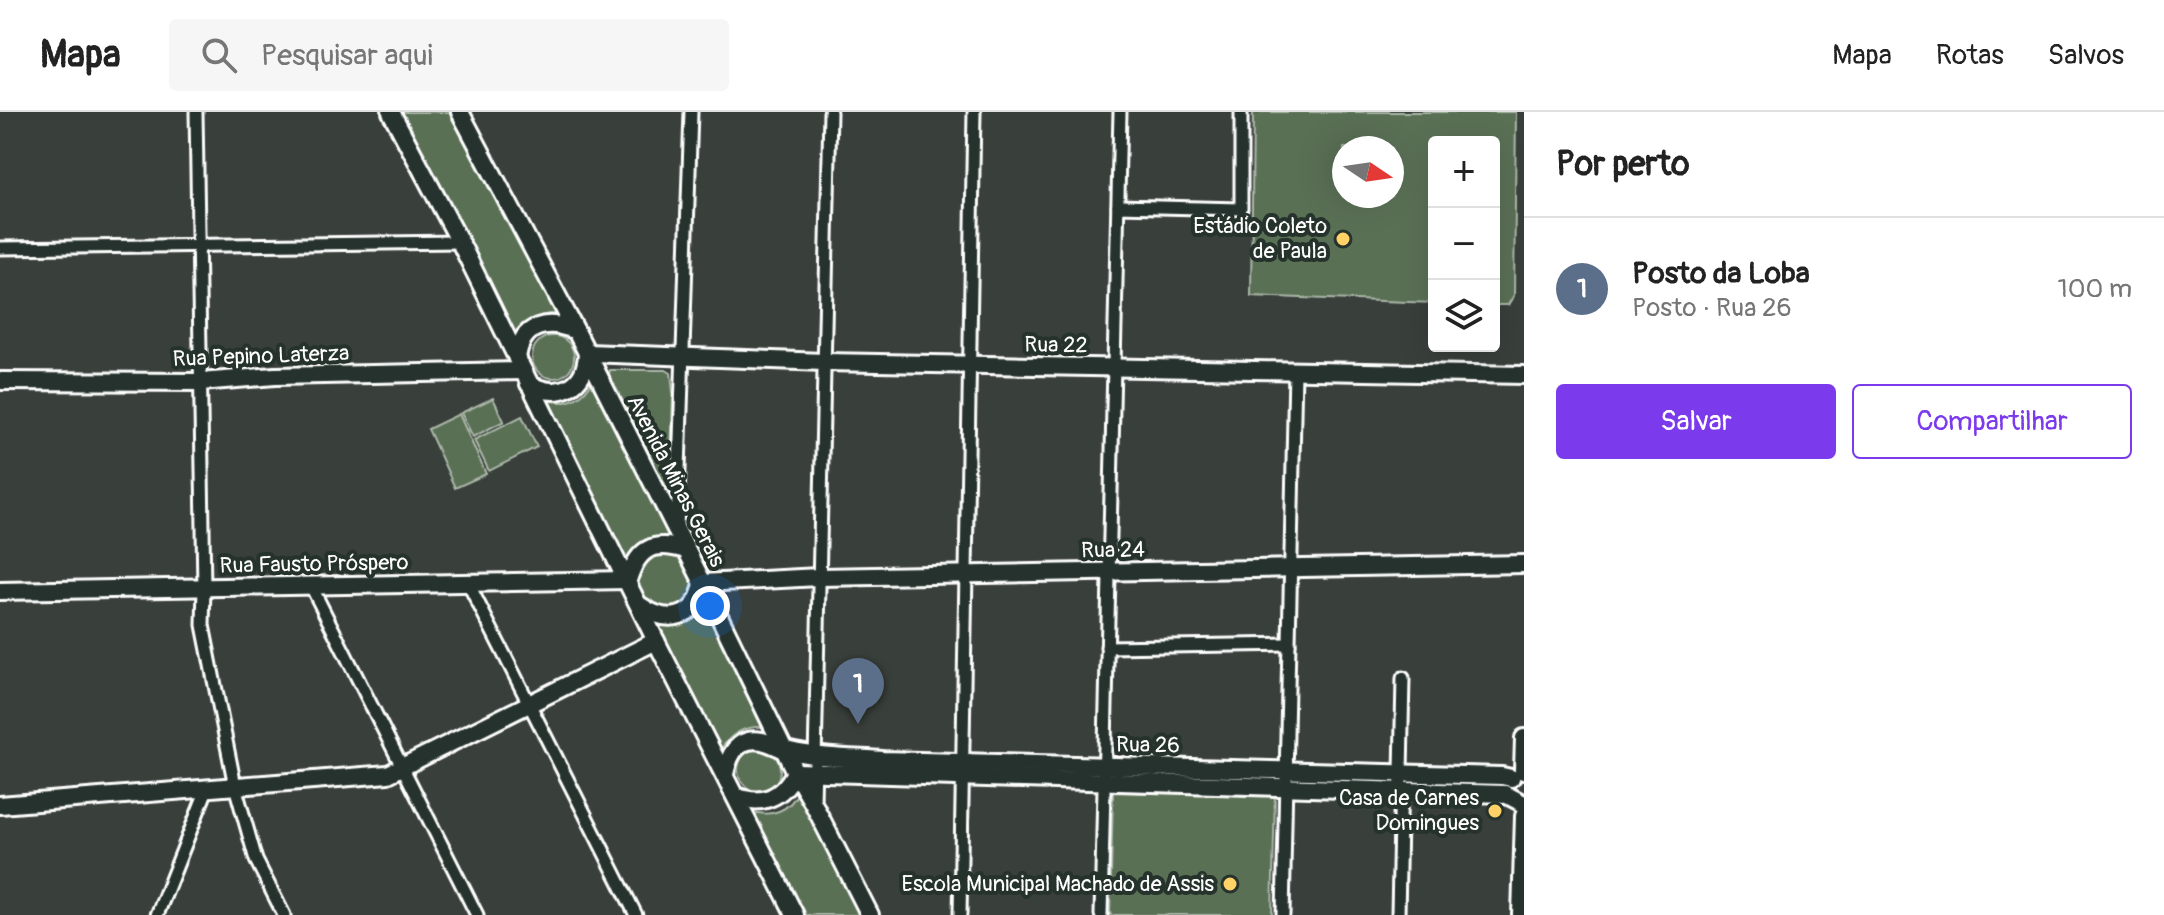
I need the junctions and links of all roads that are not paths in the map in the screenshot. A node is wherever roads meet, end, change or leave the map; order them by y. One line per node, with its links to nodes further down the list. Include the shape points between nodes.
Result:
1 (196, 112): 11 (street)
2 (391, 112): 10 (street)
3 (460, 112): 13 (street, Avenida Minas Gerais)
4 (691, 112): 15 (street)
5 (830, 112): 16 (street)
6 (974, 112): 17 (street)
7 (1120, 112): 9 (street)
8 (1241, 112): 9 (street, via 1241,209)
9 (1118, 206): 18 (street)
10 (460, 242): 11 (street); 19 (street)
11 (197, 246): 12 (street); 23 (street)
12 (0, 248)
13 (576, 331): 14 (street, Avenida Minas Gerais); 19 (street, via 553,323 531,331 520,343)
14 (587, 353): 15 (street, Rua 22); 19 (street, via 584,372 568,388 545,391); 24 (street, Avenida Minas Gerais)
15 (682, 357): 16 (street, Rua 22); 24 (street)
16 (824, 362): 17 (street, Rua 22); 30 (street)
17 (969, 365): 18 (street, Rua 22); 29 (street)
18 (1114, 368): 20 (street, Rua 22); 28 (street)
19 (523, 371): 23 (street, Rua Pepino Laterza); 31 (street)
20 (1295, 371): 21 (street, Rua 22); 27 (street)
21 (1524, 375)
22 (0, 381): 23 (street, Rua Pepino Laterza)
23 (200, 382): 35 (street)
24 (677, 534): 25 (street, Avenida Minas Gerais)
25 (686, 550): 31 (street, via 662,546 640,554); 33 (street, Avenida Minas Gerais)
26 (1524, 564): 27 (street, Rua 24)
27 (1291, 569): 28 (street, Rua 24); 39 (street)
28 (1109, 572): 29 (street, Rua 24); 40 (street)
29 (966, 575): 30 (street, Rua 24); 48 (street)
30 (819, 577): 33 (street, Rua 24); 45 (street)
31 (628, 580): 32 (street, Rua Fausto Próspero); 37 (street)
32 (468, 583): 34 (street, Rua Fausto Próspero); 42 (street)
33 (703, 583): 37 (street, via 697,603 680,615 660,616); 44 (street, Avenida Minas Gerais)
34 (311, 586): 35 (street, Rua Fausto Próspero); 46 (street)
35 (204, 588): 36 (street, Rua Fausto Próspero); 57 (street, via 203,625)
36 (0, 591)
37 (641, 606): 38 (street)
38 (656, 641): 42 (street); 53 (street)
39 (1289, 644): 40 (street); 49 (street)
40 (1107, 647): 55 (street)
41 (1403, 678): 51 (street)
42 (529, 704): 46 (street); 69 (street)
43 (1524, 738): 52 (street)
44 (784, 750): 45 (street, Rua 26); 50 (street, Avenida Minas Gerais); 53 (street, via 745,741 734,750)
45 (816, 756): 47 (street, Rua 26); 54 (street)
46 (403, 768): 57 (street, via 388,774); 68 (street)
47 (883, 768): 48 (street, Rua 26); 54 (street, Rua 26)
48 (962, 770): 55 (street, Rua 26); 72 (street)
49 (1286, 771): 51 (street, Rua 26); 56 (street, Rua 26); 58 (street)
50 (795, 772): 54 (street, Rua 26); 61 (street, via 773,797 754,801); 64 (street, Avenida Minas Gerais)
51 (1401, 773): 52 (street, Rua 26); 60 (street)
52 (1519, 773): 62 (street, Rua 26, via 1509,790)
53 (725, 774): 61 (street)
54 (816, 774): 64 (street)
55 (1104, 774): 56 (street, Rua 26); 73 (street)
56 (1198, 777): 58 (street, Rua 26)
57 (235, 786): 59 (street); 67 (street, via 256,860)
58 (1286, 788): 60 (street, Rua 26); 74 (street)
59 (207, 789): 63 (street); 66 (street)
60 (1400, 791): 62 (street, Rua 26, via 1505,794); 75 (street)
61 (736, 796): 70 (street)
62 (1518, 800)
63 (0, 805)
64 (814, 805): 71 (street, Avenida Minas Gerais)
65 (1524, 816): 76 (street)
66 (157, 915)
67 (284, 915)
68 (477, 915)
69 (636, 915)
70 (795, 915)
71 (870, 915)
72 (960, 915)
73 (1101, 915)
74 (1283, 915)
75 (1398, 915)
76 (1521, 915)

